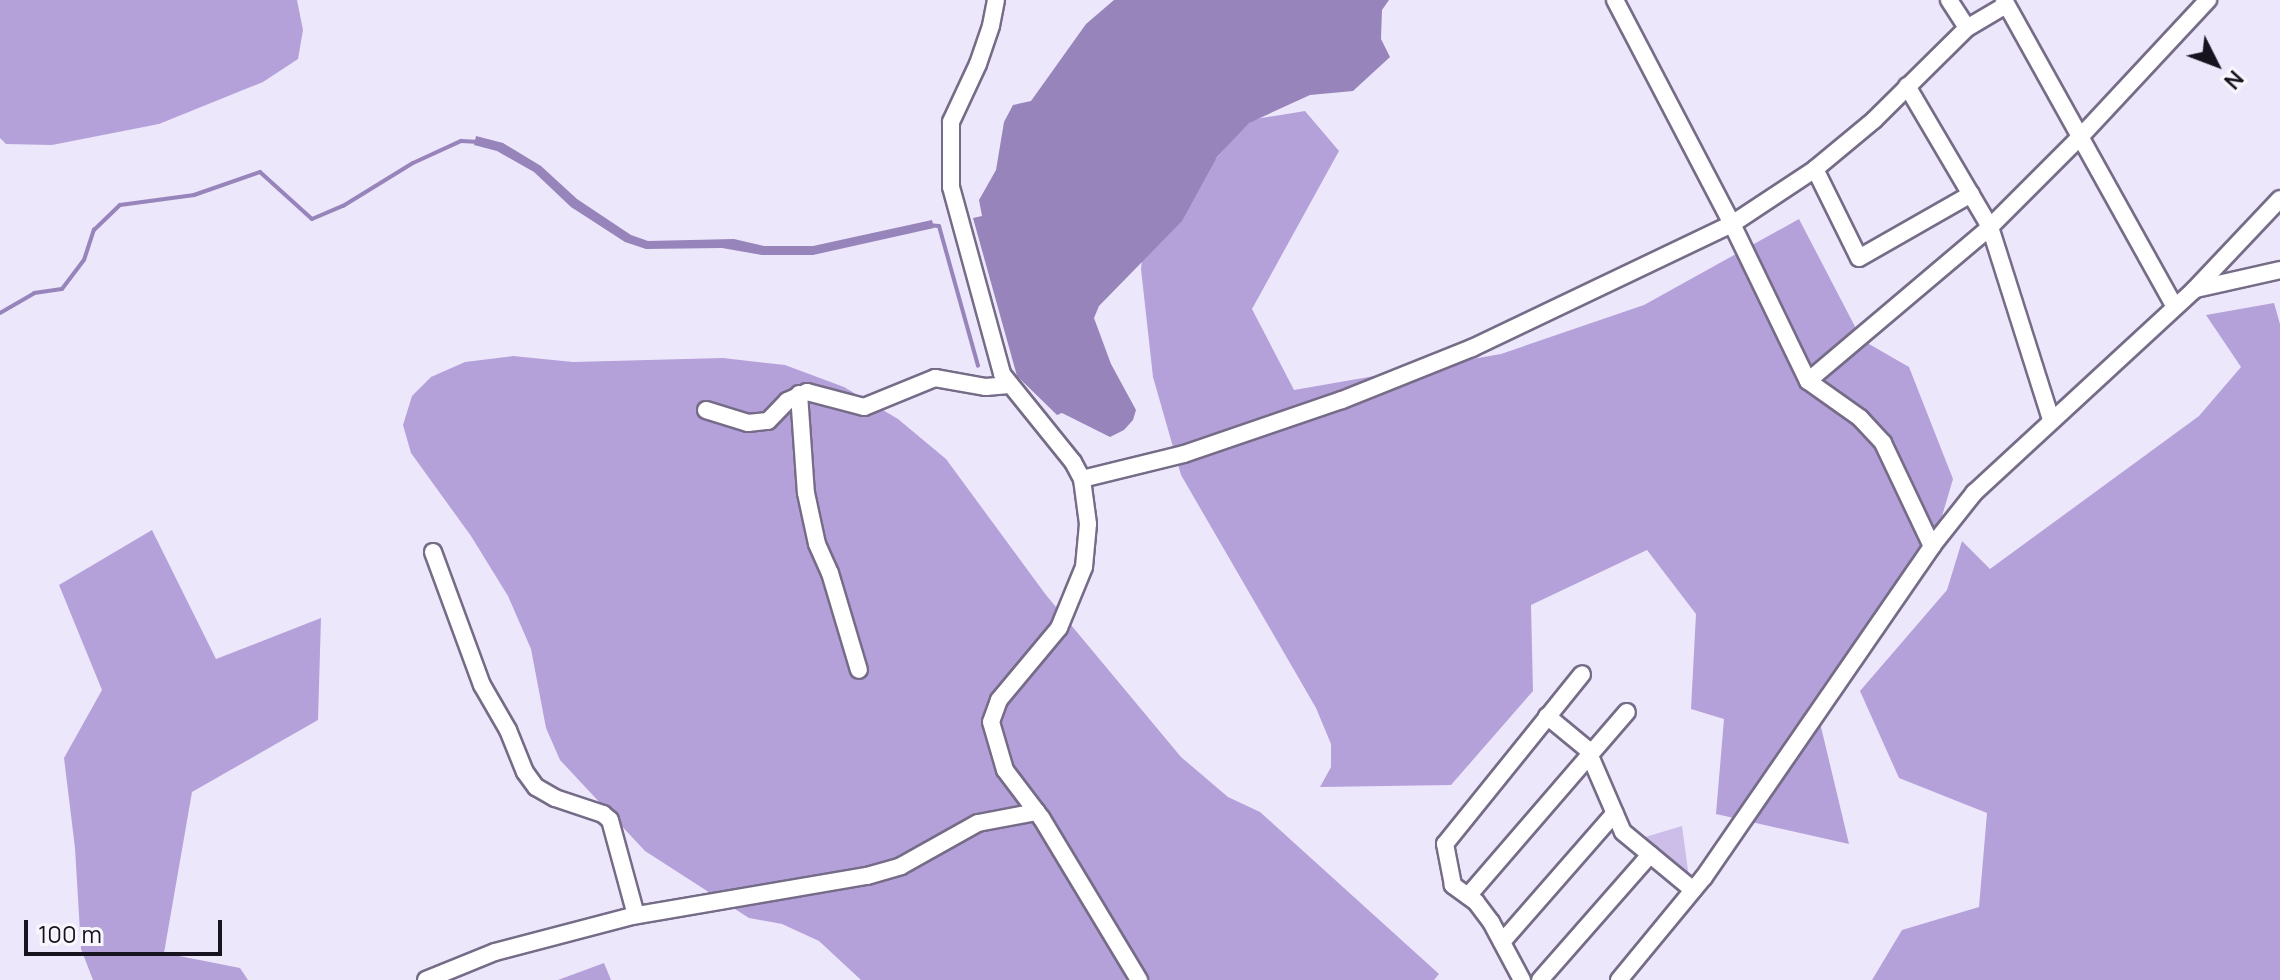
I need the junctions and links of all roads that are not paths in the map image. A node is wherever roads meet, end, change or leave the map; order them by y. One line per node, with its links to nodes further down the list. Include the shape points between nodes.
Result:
1 (996, 0): 18 (street, via 978,64 951,122 949,161 965,244 997,360)
2 (1615, 0): 12 (street)
3 (1949, 0): 6 (street)
4 (2208, 0): 8 (street)
5 (2005, 3): 6 (street); 8 (street)
6 (1967, 28): 7 (street)
7 (1907, 86): 9 (street); 10 (street)
8 (2082, 135): 13 (street); 16 (street)
9 (1815, 169): 10 (street, via 1859,258); 12 (street)
10 (1971, 194): 13 (street)
11 (2280, 199): 15 (street)
12 (1732, 224): 17 (street); 22 (street, via 1472,348 1342,400 1184,454)
13 (1990, 227): 17 (street); 21 (street)
14 (2280, 270): 15 (street)
15 (2194, 290): 16 (street)
16 (2174, 305): 21 (street)
17 (1808, 381): 23 (street, via 1860,418 1883,443)
18 (1009, 385): 19 (street, via 986,387 935,378 864,407 818,393); 22 (street, via 1053,433)
19 (799, 394): 20 (street, via 768,421 748,423); 25 (street, via 806,493 817,544)
20 (706, 410)
21 (2051, 419): 23 (street, via 1974,493)
22 (1082, 479): 30 (street, via 1088,524 1084,567 1059,628 999,700 991,722 1005,770)
23 (1932, 546): 33 (street)
24 (433, 552): 35 (street, via 482,685 525,772 545,793 610,820)
25 (859, 670)
26 (1582, 674): 28 (street)
27 (1627, 712): 29 (street)
28 (1547, 716): 29 (street); 34 (street, via 1445,844 1453,885)
29 (1590, 756): 31 (street); 34 (street)
30 (1037, 812): 35 (street, via 978,823 901,866 867,876); 38 (street)
31 (1615, 813): 32 (street, via 1623,832); 36 (street)
32 (1650, 855): 33 (street); 40 (street)
33 (1693, 890): 41 (street)
34 (1468, 896): 36 (street)
35 (636, 915): 37 (street, via 495,952)
36 (1502, 942): 39 (street)
37 (426, 980)
38 (1139, 980)
39 (1522, 980)
40 (1540, 980)
41 (1619, 980)

